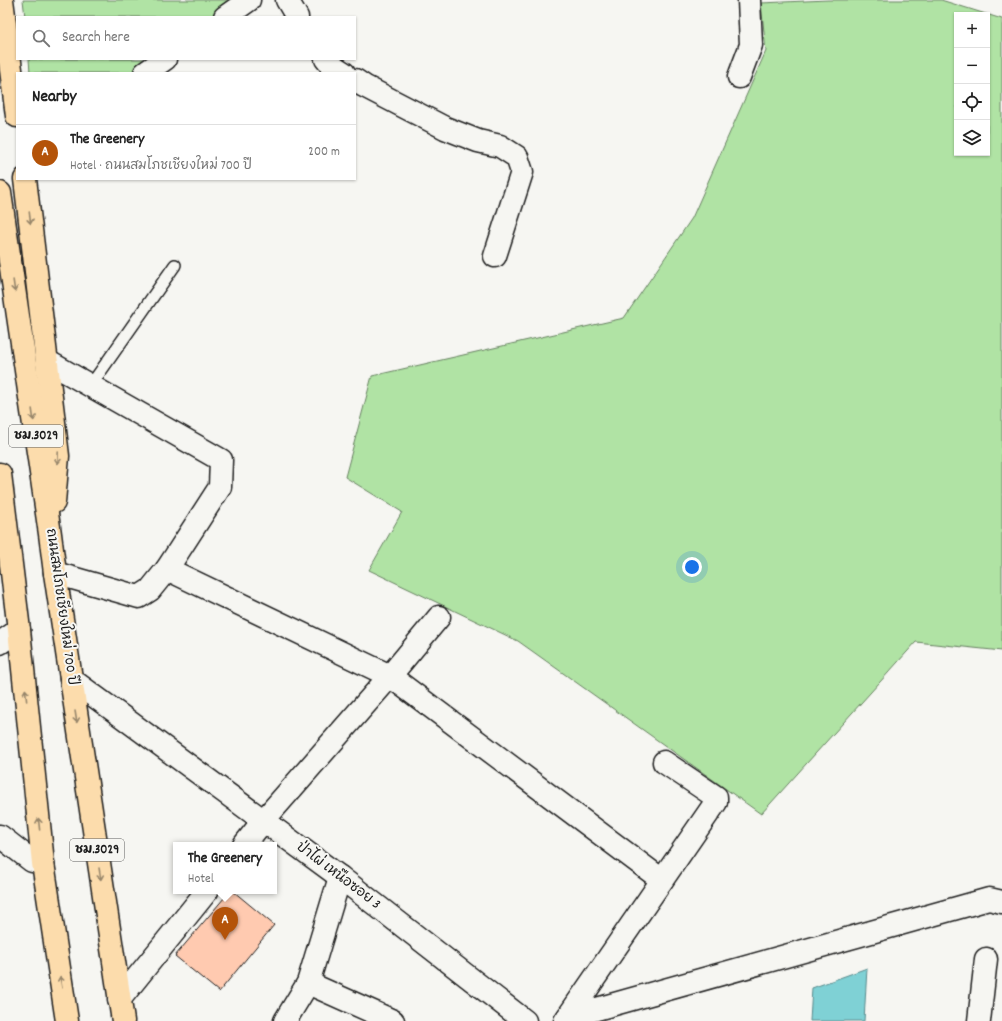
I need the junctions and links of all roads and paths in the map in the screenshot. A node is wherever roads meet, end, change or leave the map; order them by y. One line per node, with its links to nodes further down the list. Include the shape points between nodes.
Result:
1 (2, 0): 13 (main road)
2 (249, 0): 5 (street)
3 (287, 0): 6 (street)
4 (749, 0): 11 (street, via 751,45)
5 (225, 16)
6 (296, 16)
7 (164, 60): 9 (street)
8 (327, 60): 10 (street)
9 (146, 72)
10 (342, 72)
11 (739, 77)
12 (356, 81): 16 (street, via 445,128 478,141 500,146 517,157 522,172)
13 (16, 108)
14 (28, 181): 18 (main road, ชม.3029, one-way to 18)
15 (0, 192): 21 (main road, ถนนสมโภชเชียงใหม่ 700 ปี / ชม.3029, one-way to 21)
16 (494, 256)
17 (175, 265): 19 (lane)
18 (47, 360): 19 (street); 21 (main road, ชม.3029, one-way to 21, via 58,456)
19 (91, 385): 22 (street, via 221,460 220,487)
20 (0, 474): 26 (main road)
21 (50, 534): 23 (main road, ถนนสมโภชเชียงใหม่ 700 ปี / ชม.3029)
22 (167, 569): 23 (street, via 150,590 139,596); 28 (street)
23 (55, 573): 29 (main road, ถนนสมโภชเชียงใหม่ 700 ปี / ชม.3029)
24 (0, 592): 26 (main road)
25 (439, 618): 28 (street)
26 (19, 630): 27 (street); 34 (main road, one-way to 26)
27 (0, 643)
28 (390, 676): 31 (street); 36 (street)
29 (70, 679): 31 (street, ป่าไผ่ เหนือซอย 3); 41 (main road, ถนนสมโภชเชียงใหม่ 700 ปี / ชม.3029, one-way to 41)
30 (664, 762): 36 (street, via 716,797 716,802)
31 (263, 821): 33 (street); 35 (street, ป่าไผ่ เหนือซอย 3)
32 (0, 836): 34 (street, via 32,861)
33 (246, 842)
34 (43, 863): 43 (main road, one-way to 34)
35 (340, 877): 40 (street); 47 (street, ป่าไผ่ เหนือซอย 3)
36 (662, 880): 42 (street)
37 (205, 894): 41 (street)
38 (1002, 902): 42 (street, via 989,899)
39 (986, 959): 48 (street)
40 (308, 983): 45 (street); 46 (street)
41 (120, 1000): 44 (main road, ถนนสมโภชเชียงใหม่ 700 ปี / ชม.3029)
42 (567, 1019)
43 (67, 1021)
44 (123, 1021)
45 (285, 1021)
46 (393, 1021)
47 (526, 1021)
48 (979, 1021)

